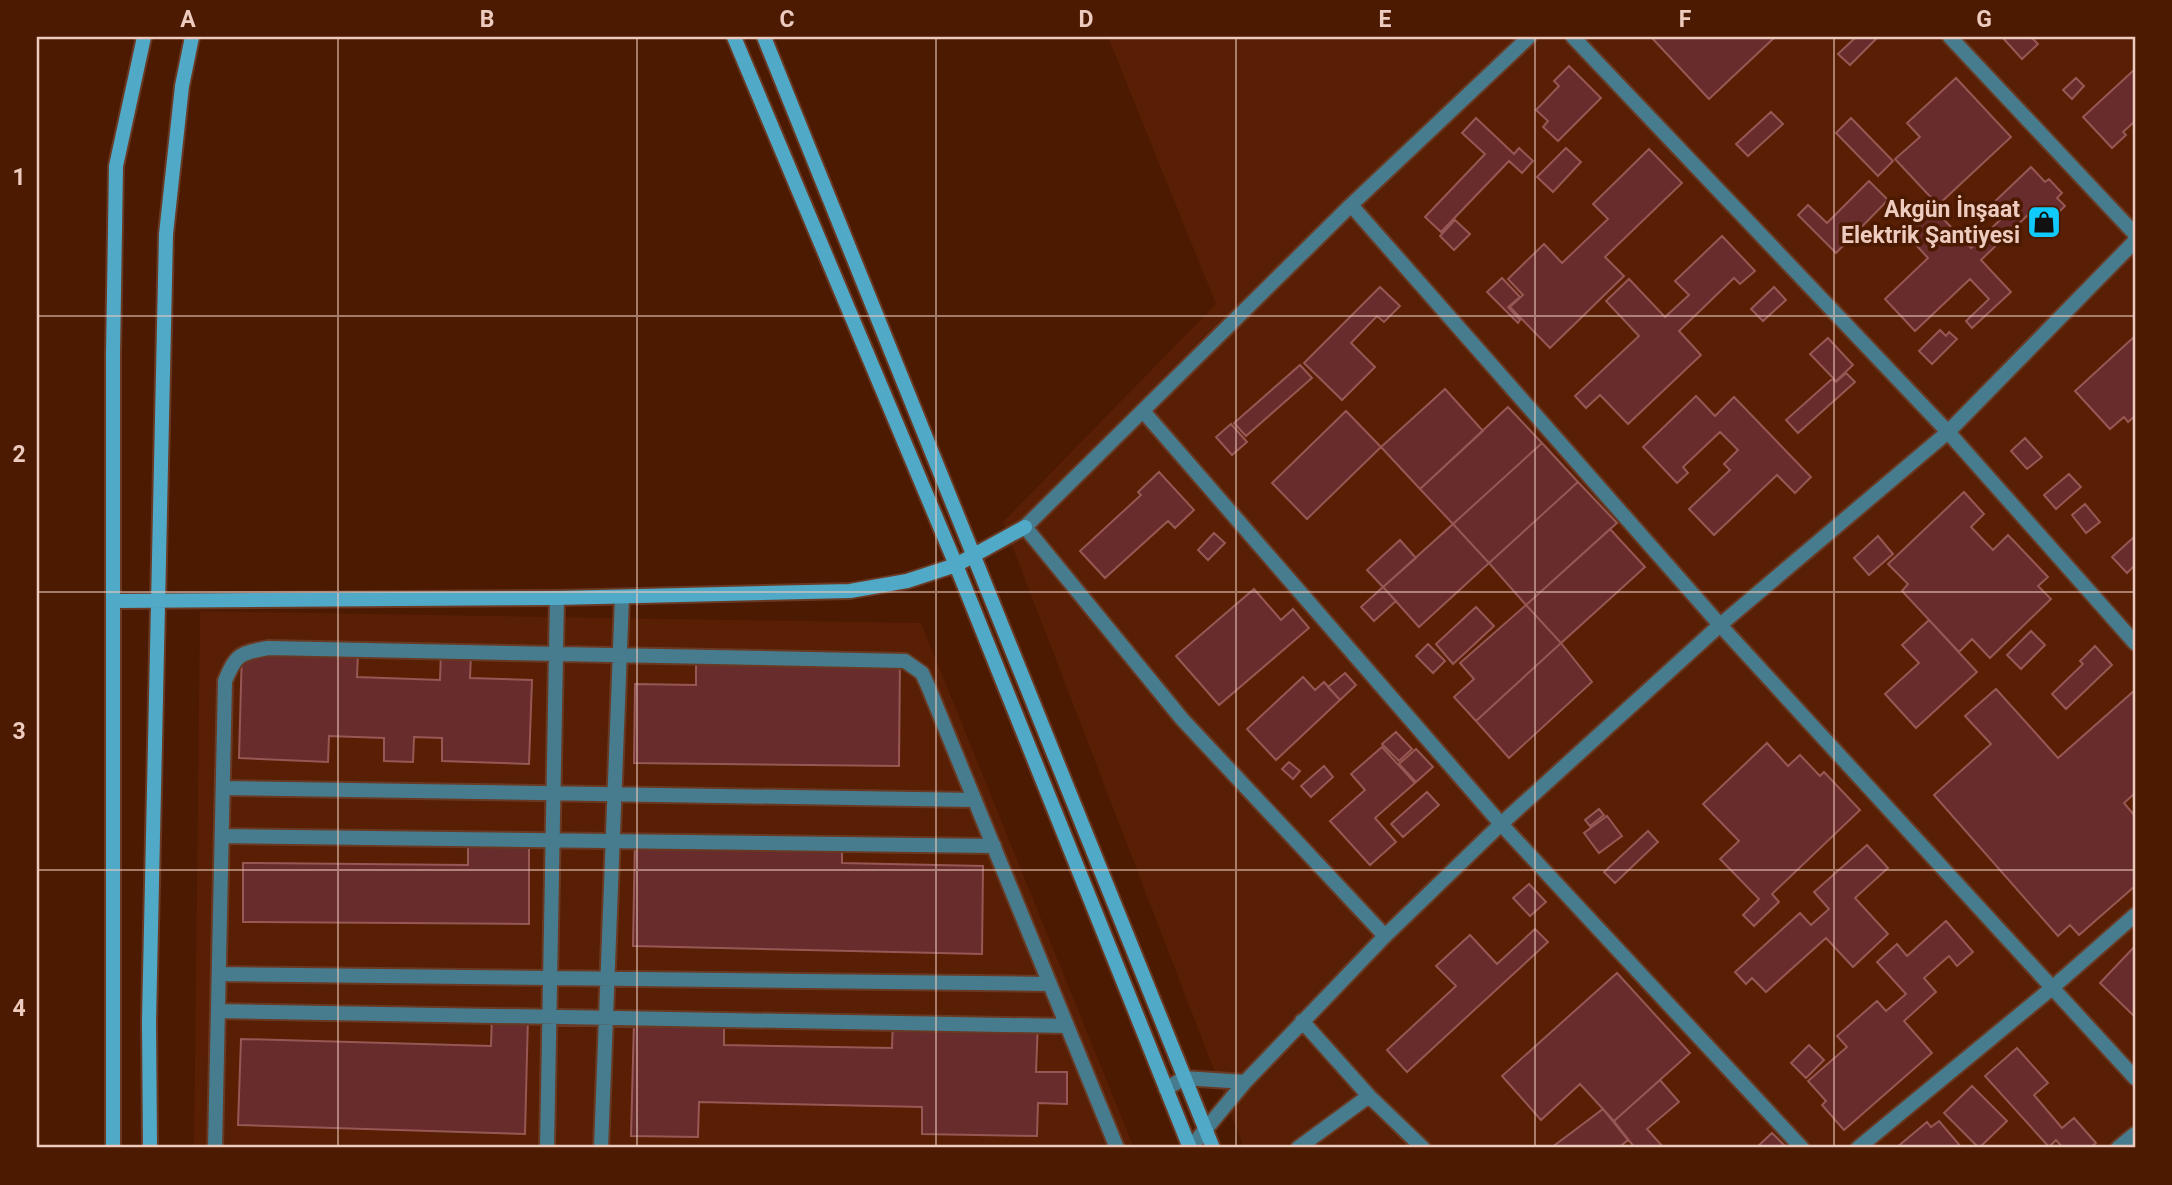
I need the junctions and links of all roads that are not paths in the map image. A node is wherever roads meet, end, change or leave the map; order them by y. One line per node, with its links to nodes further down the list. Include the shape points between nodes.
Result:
1 (144, 37): 19 (street, via 116,166)
2 (192, 37): 18 (street, via 182,86 166,234)
3 (734, 37): 15 (street)
4 (764, 37): 14 (street)
5 (1529, 37): 8 (street)
6 (1573, 37): 12 (street)
7 (1950, 37): 9 (street)
8 (1351, 205): 11 (street); 20 (street)
9 (2135, 234)
10 (2135, 241): 12 (street)
11 (1143, 411): 13 (street); 28 (street)
12 (1948, 432): 20 (street); 21 (street)
13 (1025, 527): 14 (street); 34 (street, via 1182,719)
14 (973, 555): 15 (street); 45 (street)
15 (956, 565): 16 (street, via 907,581 850,591); 48 (street)
16 (622, 597): 17 (street); 23 (street)
17 (557, 598): 18 (street); 22 (street)
18 (158, 599): 19 (street); 53 (street)
19 (113, 601): 52 (street)
20 (1720, 625): 28 (street); 39 (street)
21 (2135, 643)
22 (556, 653): 23 (street); 24 (street, via 268,648 239,655 225,681); 25 (street)
23 (620, 655): 26 (street); 27 (street, via 905,661 922,673)
24 (223, 788): 25 (street); 29 (street)
25 (554, 794): 26 (street); 30 (street)
26 (614, 795): 27 (street); 31 (street)
27 (975, 800): 32 (street)
28 (1501, 824): 34 (street); 62 (street)
29 (222, 836): 30 (street); 35 (street)
30 (553, 840): 31 (street); 36 (street)
31 (613, 841): 32 (street); 37 (street)
32 (994, 846): 38 (street)
33 (2135, 915): 39 (street)
34 (1385, 936): 43 (street)
35 (219, 974): 36 (street); 40 (street)
36 (550, 978): 37 (street); 41 (street)
37 (607, 979): 38 (street); 42 (street)
38 (1050, 984): 44 (street)
39 (2052, 988): 46 (street); 63 (street)
40 (218, 1011): 41 (street); 54 (street)
41 (550, 1016): 42 (street); 55 (street)
42 (606, 1017): 44 (street); 56 (street)
43 (1302, 1021): 47 (street); 49 (street)
44 (1067, 1026): 57 (street)
45 (1184, 1078): 47 (street); 48 (street); 50 (street)
46 (2135, 1078)
47 (1245, 1082): 50 (street)
48 (1166, 1088): 58 (street)
49 (1369, 1096): 60 (street); 61 (street)
50 (1206, 1131): 58 (street); 59 (street)
51 (2135, 1134): 64 (street)
52 (113, 1148)
53 (150, 1148)
54 (215, 1148)
55 (547, 1148)
56 (601, 1148)
57 (1118, 1148)
58 (1190, 1148)
59 (1213, 1148)
60 (1298, 1148)
61 (1423, 1148)
62 (1802, 1148)
63 (1858, 1148)
64 (2118, 1148)

